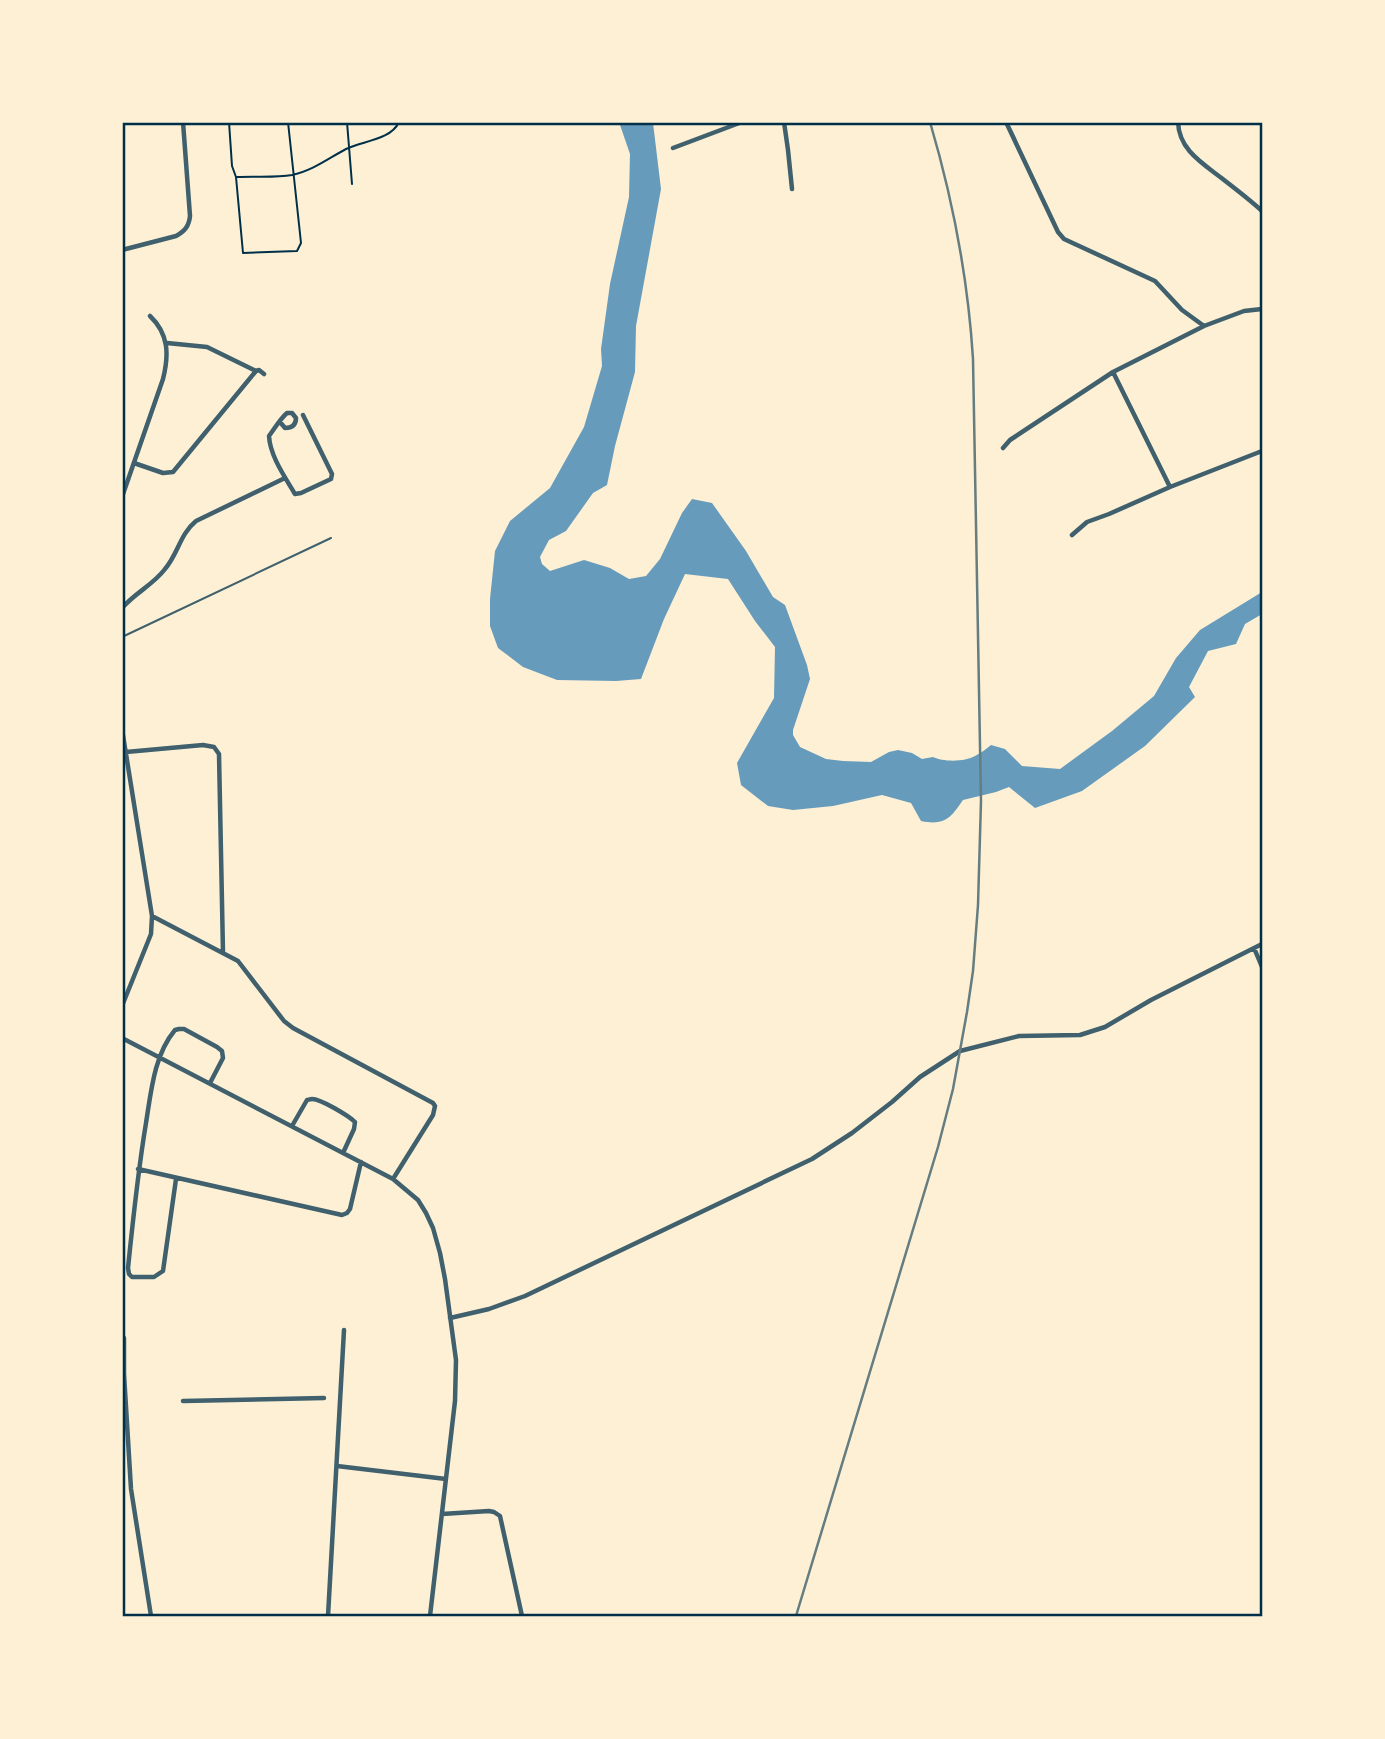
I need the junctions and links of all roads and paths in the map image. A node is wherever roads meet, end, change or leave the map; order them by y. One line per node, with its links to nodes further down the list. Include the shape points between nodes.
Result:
1 (183, 122): 17 (street, via 187,227 176,236)
2 (229, 122): 13 (path)
3 (288, 122): 12 (path)
4 (347, 122): 10 (path)
5 (399, 122): 10 (path, via 376,140)
6 (742, 122): 11 (street)
7 (784, 122): 15 (street)
8 (1006, 122): 20 (street, via 1064,239 1155,281)
9 (1178, 122): 16 (street, via 1182,142 1198,161)
10 (349, 147): 12 (path); 14 (path)
11 (673, 148)
12 (292, 175): 13 (path); 13 (path, via 301,243 297,251 243,253)
13 (236, 177)
14 (352, 184)
15 (792, 189)
16 (1262, 211)
17 (122, 250)
18 (1262, 309): 20 (street)
19 (150, 316): 21 (street)
20 (1204, 326): 23 (street)
21 (166, 343): 22 (street, via 207,347); 29 (street, via 163,379)
22 (256, 371): 24 (street); 29 (street, via 173,472)
23 (1113, 372): 27 (street); 31 (street)
24 (264, 374)
25 (303, 415): 30 (street, via 331,479 295,494)
26 (280, 422): 30 (street, via 269,436)
27 (1003, 448)
28 (1262, 451): 31 (street)
29 (134, 463): 32 (street)
30 (285, 478): 35 (street, via 196,521 184,533 163,573)
31 (1170, 487): 33 (street, via 1087,522)
32 (122, 497)
33 (1072, 535)
34 (331, 538): 36 (lane)
35 (122, 608)
36 (122, 637)
37 (122, 729): 38 (street)
38 (126, 752): 39 (street); 42 (street, via 203,745 214,747 219,754)
39 (152, 916): 42 (street); 44 (street, via 151,934)
40 (1262, 944): 41 (street)
41 (1254, 948): 43 (street); 54 (street, via 1105,1027 1080,1035 1019,1036 960,1051 812,1159 525,1296)
42 (223, 951): 53 (street, via 239,961 293,1028 433,1103 433,1115)
43 (1262, 967)
44 (122, 1006)
45 (122, 1038): 46 (street)
46 (160, 1058): 47 (street); 47 (street, via 174,1032 187,1031 223,1053); 51 (street)
47 (210, 1083): 48 (street)
48 (292, 1126): 49 (street); 49 (street, via 305,1102 318,1101 355,1122)
49 (343, 1153): 50 (street)
50 (361, 1162): 52 (street, via 350,1209 342,1215); 53 (street)
51 (138, 1169): 52 (street); 52 (street, via 128,1268 136,1278 163,1271)
52 (176, 1179)
53 (393, 1179): 54 (street, via 413,1195 430,1219)
54 (450, 1318): 60 (street, via 455,1401)
55 (344, 1330): 59 (street)
56 (124, 1338): 62 (street, via 131,1489)
57 (324, 1398): 58 (street)
58 (183, 1401)
59 (337, 1466): 60 (street); 63 (street)
60 (446, 1479): 61 (street)
61 (442, 1514): 64 (street); 65 (street, via 489,1511 500,1516)
62 (151, 1616)
63 (328, 1616)
64 (430, 1616)
65 (522, 1616)

